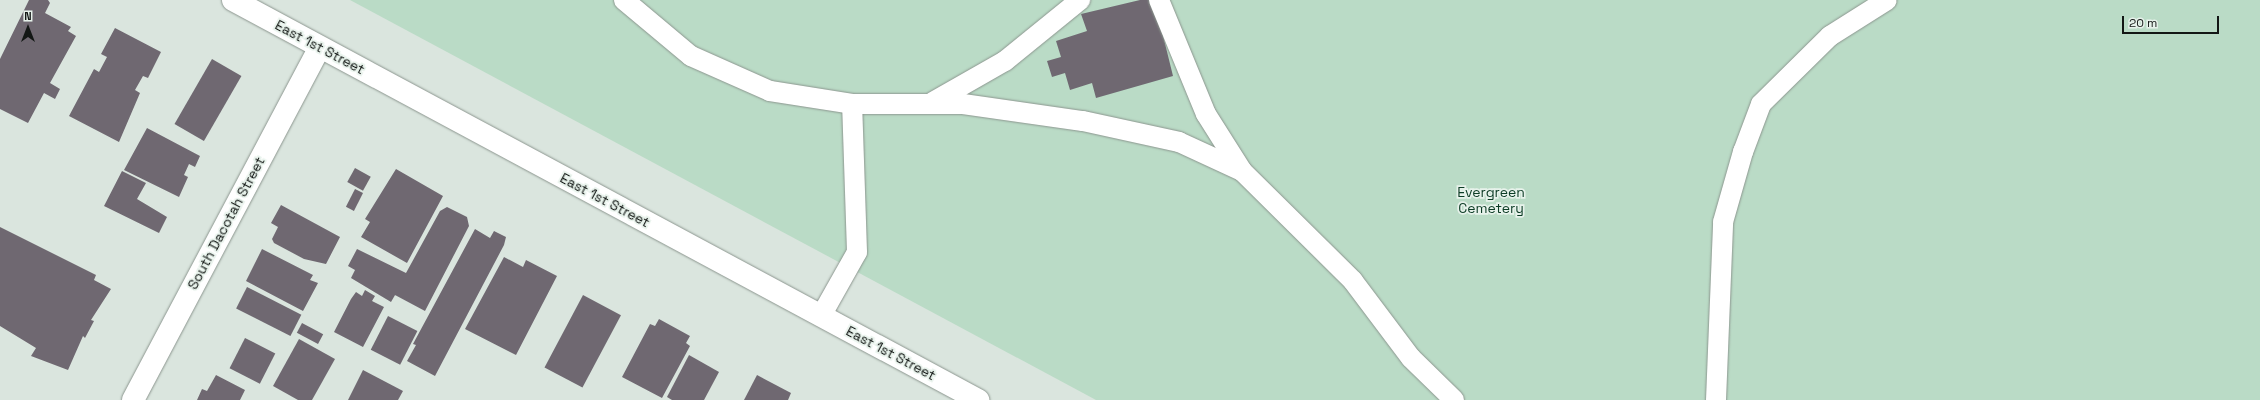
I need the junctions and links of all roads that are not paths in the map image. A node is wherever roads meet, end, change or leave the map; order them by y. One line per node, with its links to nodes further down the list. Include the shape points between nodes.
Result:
1 (233, 0): 6 (street, East 1st Street)
2 (624, 0): 8 (lane, via 691,56 770,91)
3 (1080, 0): 7 (lane, via 1005,61)
4 (1159, 0): 9 (lane, via 1206,114)
5 (1887, 0): 14 (lane, via 1830,36 1761,104 1743,152 1723,222)
6 (320, 47): 10 (street, East 1st Street); 11 (street, South Dacotah Street)
7 (933, 102): 8 (lane); 9 (lane, via 1083,121 1179,142)
8 (852, 104): 10 (lane, via 857,252)
9 (1242, 171): 13 (lane, via 1353,281 1410,358)
10 (822, 316): 12 (street, East 1st Street)
11 (133, 400)
12 (978, 400)
13 (1454, 400)
14 (1716, 400)

